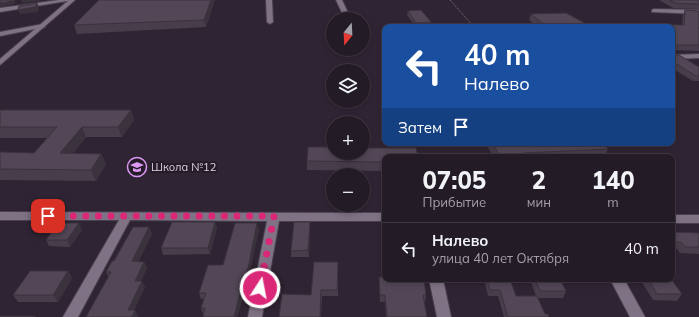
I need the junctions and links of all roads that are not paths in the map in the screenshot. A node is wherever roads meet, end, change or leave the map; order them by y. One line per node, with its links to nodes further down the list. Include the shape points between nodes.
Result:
1 (71, 0): 4 (street); 9 (street)
2 (269, 0): 8 (street)
3 (339, 0): 5 (street)
4 (0, 10)
5 (345, 12)
6 (654, 12): 7 (street)
7 (699, 12)
8 (270, 22)
9 (43, 26): 10 (street); 15 (street)
10 (0, 34)
11 (675, 52): 12 (street)
12 (683, 56): 13 (street); 14 (street)
13 (699, 56)
14 (675, 57)
15 (0, 63)
16 (0, 216): 17 (street)
17 (127, 216): 18 (street); 24 (street)
18 (274, 216): 19 (street); 25 (street)
19 (382, 217)
20 (675, 219): 21 (street)
21 (699, 219)
22 (437, 282): 26 (street)
23 (619, 282): 27 (street)
24 (70, 317)
25 (255, 317)
26 (444, 317)
27 (638, 317)

